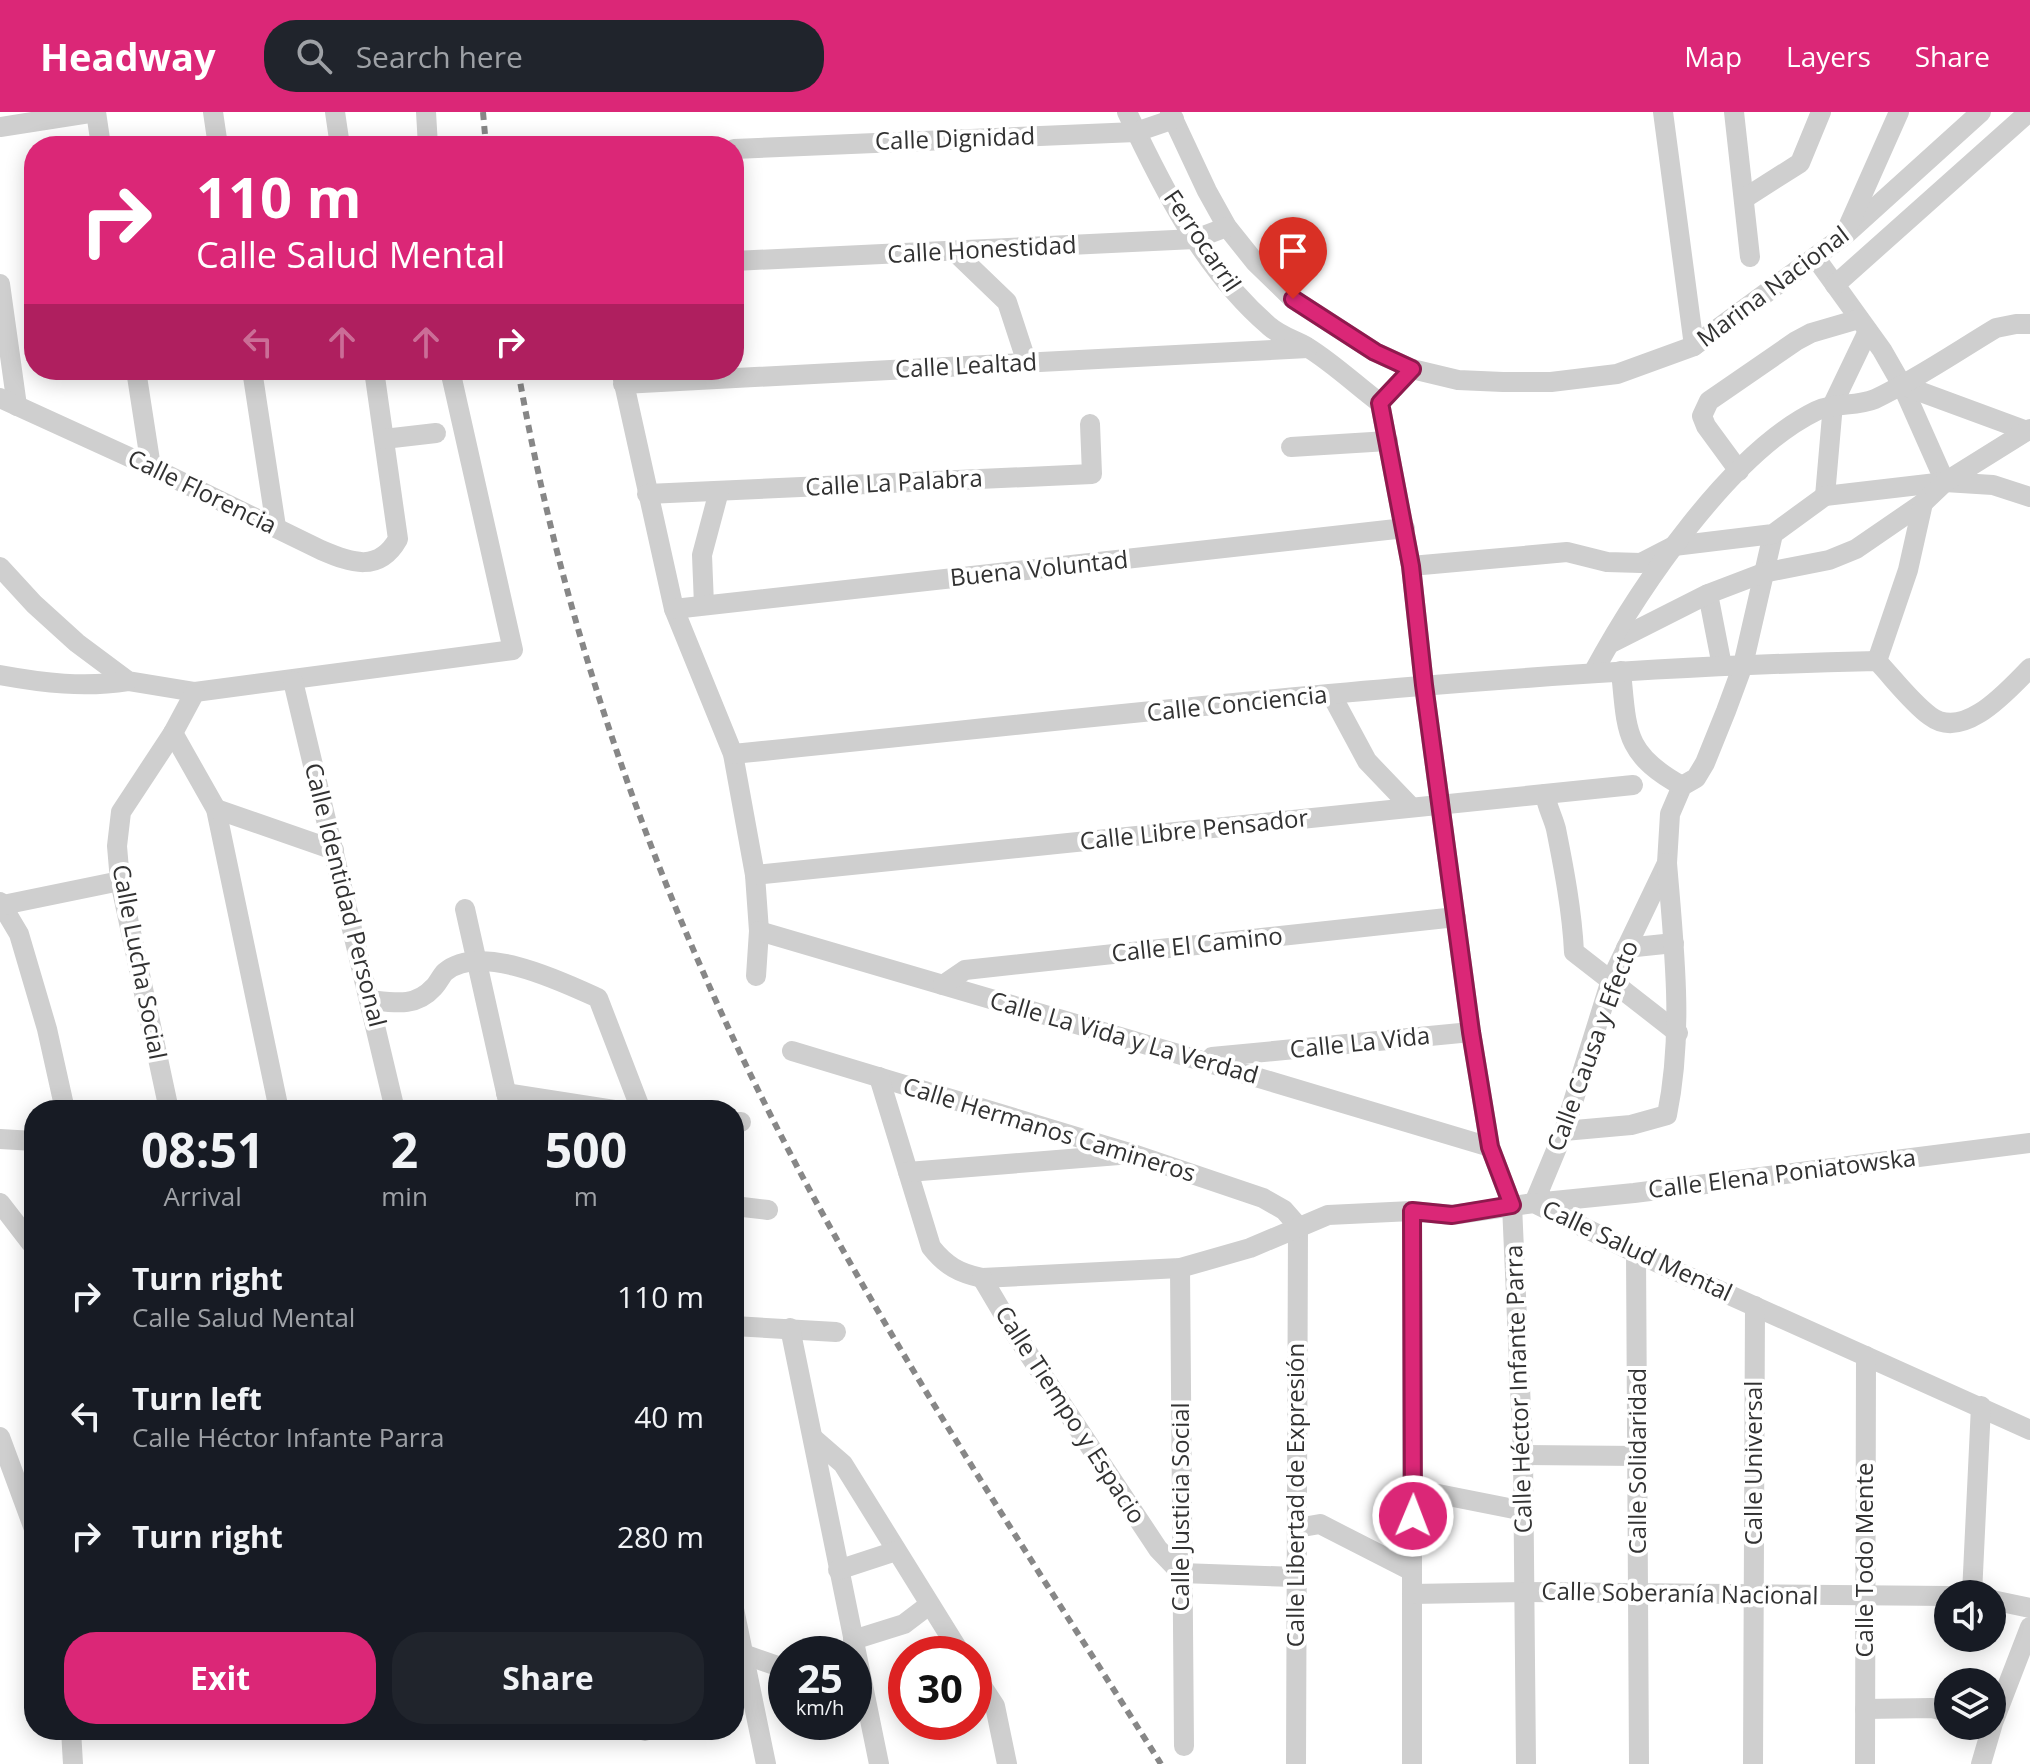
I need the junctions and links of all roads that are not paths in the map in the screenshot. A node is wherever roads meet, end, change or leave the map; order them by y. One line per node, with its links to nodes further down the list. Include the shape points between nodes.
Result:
1 (96, 112): 13 (street); 15 (street)
2 (213, 112): 16 (street)
3 (335, 112): 17 (street)
4 (426, 112): 18 (street)
5 (1127, 112): 14 (street, Ferrocarril)
6 (1663, 112): 32 (street)
7 (1734, 112): 20 (street)
8 (1821, 112): 20 (street, via 1800,163)
9 (1899, 112): 22 (street)
10 (1981, 112): 22 (street, Marina Nacional)
11 (2029, 112): 29 (street)
12 (1172, 116): 14 (street, Calle Dignidad); 21 (street, Marina Nacional)
13 (0, 127)
14 (1136, 132): 19 (street, Calle Dignidad); 23 (street, Ferrocarril)
15 (100, 136)
16 (217, 136)
17 (339, 136)
18 (427, 136)
19 (744, 149)
20 (1745, 198): 25 (street)
21 (1227, 227): 23 (street, Calle Honestidad); 35 (street, Marina Nacional, via 1293,299 1375,352)
22 (1845, 235): 26 (street, Marina Nacional)
23 (1195, 239): 24 (street, Calle Honestidad); 33 (street, Ferrocarril, via 1271,329)
24 (954, 251): 27 (street, Calle Honestidad); 34 (street, via 1007,302)
25 (1750, 257)
26 (1815, 257): 29 (street); 32 (street, Marina Nacional)
27 (744, 261)
28 (0, 284): 43 (street)
29 (1835, 285): 31 (street)
30 (2023, 324): 42 (street, via 1996,328)
31 (1863, 325): 42 (street); 45 (street); 53 (street, via 1811,333 1709,401 1702,416 1706,426)
32 (1694, 346): 35 (street, Marina Nacional, via 1617,374 1551,382 1458,380)
33 (1308, 348): 34 (street, Calle Lealtad); 44 (street, Ferrocarril)
34 (1027, 363): 36 (street, Calle Lealtad)
35 (1412, 369): 44 (street)
36 (744, 373)
37 (138, 380): 52 (street)
38 (254, 380): 60 (street)
39 (375, 380): 49 (street)
40 (452, 380): 79 (street, via 513,650)
41 (623, 380): 56 (street)
42 (1902, 385): 45 (street, via 1871,401); 47 (street); 54 (street)
43 (9, 402): 52 (street, Calle Florencia)
44 (1380, 403): 50 (street, Calle Héctor Infante Parra)
45 (1833, 404): 53 (street, via 1776,437); 57 (street)
46 (1090, 424): 55 (street, Calle La Palabra, via 1092,474)
47 (2028, 430): 54 (street)
48 (436, 433): 49 (street)
49 (384, 439): 60 (street, Calle Florencia, via 398,539 391,552 362,563 346,561)
50 (1388, 441): 51 (street); 61 (street, Calle Héctor Infante Parra)
51 (1291, 447)
52 (151, 467): 60 (street, Calle Florencia)
53 (1739, 471): 63 (street)
54 (1945, 482): 57 (street); 58 (street, via 1993,485); 59 (street)
55 (719, 491): 56 (street, Calle La Palabra); 68 (street, via 702,555)
56 (647, 494): 69 (street)
57 (1825, 496): 62 (street)
58 (2030, 497)
59 (1923, 503): 66 (street, via 1856,549); 71 (street, via 1908,570)
60 (276, 527)
61 (1405, 528): 64 (street, Calle Héctor Infante Parra); 68 (street, Buena Voluntad)
62 (1773, 534): 63 (street); 66 (street, Calle Causa y Efecto)
63 (1674, 546): 64 (street, via 1641,563 1607,562 1567,552); 70 (street)
64 (1411, 566): 80 (street, Calle Héctor Infante Parra)
65 (0, 567): 78 (street, via 66,633)
66 (1763, 573): 67 (street); 72 (street, Calle Causa y Efecto)
67 (1708, 594): 70 (street); 73 (street)
68 (704, 605): 69 (street, Buena Voluntad)
69 (674, 609): 84 (street)
70 (1609, 644): 75 (street)
71 (1877, 661): 72 (street, Calle Conciencia); 74 (street, via 1932,718 1946,722 1988,710)
72 (1743, 665): 73 (street, Calle Conciencia); 86 (street, Calle Causa y Efecto, via 1705,763 1696,778)
73 (1722, 666): 76 (street, Calle Conciencia)
74 (2030, 668)
75 (1594, 671): 76 (street, Calle Conciencia); 80 (street, Calle Conciencia)
76 (1621, 671): 86 (street, via 1627,730 1639,755)
77 (6, 678): 78 (street, via 93,686)
78 (128, 681): 81 (street)
79 (293, 681): 81 (street); 91 (street, Calle Identidad Personal)
80 (1424, 685): 82 (street, Calle Conciencia); 88 (street, Calle Héctor Infante Parra)
81 (195, 692): 83 (street, Calle Lucha Social)
82 (1331, 694): 84 (street, Calle Conciencia); 89 (street, via 1367,761)
83 (173, 733): 90 (street); 94 (street, Calle Lucha Social, via 121,812)
84 (733, 754): 93 (street)
85 (1633, 785): 87 (street, Calle Libre Pensador)
86 (1682, 786): 92 (street, Calle Causa y Efecto, via 1670,814)
87 (1545, 794): 88 (street, Calle Libre Pensador); 103 (street, via 1555,825 1574,952)
88 (1442, 804): 89 (street, Calle Libre Pensador); 97 (street, Calle Héctor Infante Parra)
89 (1411, 807): 93 (street, Calle Libre Pensador)
90 (216, 809): 91 (street); 113 (street)
91 (334, 850): 105 (street, Calle Identidad Personal)
92 (1667, 863): 99 (street); 100 (street, Calle Causa y Efecto)
93 (755, 875): 98 (street)
94 (120, 881): 95 (street); 112 (street, Calle Lucha Social)
95 (1, 903): 111 (street, via 19,934)
96 (465, 909): 101 (street)
97 (1456, 917): 104 (street, Calle El Camino, via 965,970); 106 (street, Calle Héctor Infante Parra)
98 (759, 931): 102 (street); 104 (street, Calle La Vida y La Verdad)
99 (1674, 943): 100 (street); 107 (street)
100 (1626, 948): 103 (street, Calle Causa y Efecto)
101 (477, 961): 105 (street, via 446,971 420,1000); 115 (street); 116 (street, via 536,970 598,998)
102 (756, 976)
103 (1611, 980): 107 (street); 117 (street, Calle Causa y Efecto)
104 (943, 985): 109 (street, Calle La Vida y La Verdad)
105 (371, 1000): 114 (street, Calle Identidad Personal)
106 (1471, 1032): 109 (street, Calle La Vida); 121 (street, Calle Héctor Infante Parra)
107 (1678, 1033): 117 (street, via 1667,1115 1631,1125)
108 (792, 1051): 110 (street, Calle Hermanos Camineros)
109 (1200, 1059): 121 (street, Calle La Vida y La Verdad)
110 (879, 1077): 122 (street, Calle Hermanos Camineros); 123 (street)
111 (63, 1100)
112 (167, 1100)
113 (277, 1100)
114 (393, 1100)
115 (508, 1100)
116 (637, 1100)
117 (1564, 1131): 125 (street, Calle Causa y Efecto)
118 (0, 1139): 119 (street)
119 (24, 1140)
120 (2030, 1143): 125 (street, Calle Elena Poniatowska)
121 (1490, 1147): 126 (street, Calle Héctor Infante Parra)
122 (1133, 1154): 123 (street); 130 (street, Calle Hermanos Camineros, via 1263,1198)
123 (908, 1172): 134 (street, Calle Salud Mental, via 931,1247 960,1273)
124 (0, 1203): 131 (street)
125 (1534, 1203): 126 (street, Calle Salud Mental); 132 (street, Calle Salud Mental)
126 (1512, 1205): 129 (street, Calle Salud Mental, via 1452,1215); 144 (street, Calle Héctor Infante Parra)
127 (744, 1207): 128 (street)
128 (768, 1210)
129 (1412, 1211): 130 (street, Calle Salud Mental, via 1328,1215); 146 (street)
130 (1298, 1226): 133 (street, Calle Salud Mental, via 1250,1248); 149 (street, Calle Libertad de Expresión)
131 (24, 1235)
132 (1636, 1253): 135 (street, Calle Salud Mental); 145 (street, Calle Solidaridad)
133 (1180, 1268): 134 (street, Calle Salud Mental); 153 (street, Calle Justicia Social)
134 (982, 1278): 153 (street, Calle Tiempo y Espacio, via 1158,1549)
135 (1755, 1306): 139 (street, Calle Salud Mental); 159 (street, Calle Universal)
136 (744, 1326): 137 (street)
137 (790, 1328): 138 (street); 143 (street)
138 (836, 1332)
139 (1866, 1356): 140 (street, Calle Salud Mental); 160 (street, Calle Todo Mente)
140 (1981, 1406): 141 (street, Calle Salud Mental); 155 (street)
141 (2030, 1430)
142 (0, 1437): 147 (street)
143 (813, 1438): 150 (street, via 843,1464); 151 (street)
144 (1523, 1455): 145 (street); 148 (street, Calle Héctor Infante Parra)
145 (1639, 1456): 158 (street, Calle Solidaridad)
146 (1413, 1489): 148 (street); 152 (street)
147 (24, 1502)
148 (1524, 1511): 156 (street, Calle Héctor Infante Parra)
149 (1297, 1528): 152 (street, via 1320,1524); 154 (street, Calle Libertad de Expresión)
150 (896, 1551): 151 (street); 163 (street)
151 (838, 1570): 166 (street)
152 (1412, 1571): 157 (street)
153 (1181, 1573): 154 (street); 179 (street, Calle Justicia Social)
154 (1295, 1577): 184 (street, Calle Libertad de Expresión)
155 (1973, 1580)
156 (1525, 1592): 157 (street, Calle Soberanía Nacional); 158 (street, Calle Soberanía Nacional); 186 (street, Calle Héctor Infante Parra)
157 (1412, 1594): 185 (street)
158 (1638, 1595): 159 (street, Calle Soberanía Nacional); 187 (street, Calle Solidaridad)
159 (1754, 1596): 160 (street, Calle Soberanía Nacional); 188 (street, Calle Universal)
160 (1864, 1596): 161 (street, Calle Soberanía Nacional); 175 (street, Calle Todo Mente)
161 (1934, 1596)
162 (2006, 1603): 164 (street)
163 (929, 1605): 167 (street, via 895,1628); 168 (street)
164 (2030, 1608)
165 (2030, 1627): 172 (street)
166 (852, 1636)
167 (867, 1636)
168 (949, 1636)
169 (744, 1654): 171 (street)
170 (744, 1659): 181 (street)
171 (768, 1663)
172 (2006, 1688)
173 (992, 1701): 183 (street)
174 (1934, 1708): 175 (street)
175 (1865, 1709): 189 (street, Calle Todo Mente)
176 (72, 1740): 180 (street)
177 (872, 1740): 182 (street)
178 (1987, 1740): 190 (street)
179 (1184, 1746)
180 (73, 1764)
181 (766, 1764)
182 (879, 1764)
183 (1007, 1764)
184 (1296, 1764)
185 (1412, 1764)
186 (1526, 1764)
187 (1639, 1764)
188 (1753, 1764)
189 (1865, 1764)
190 (1981, 1764)

